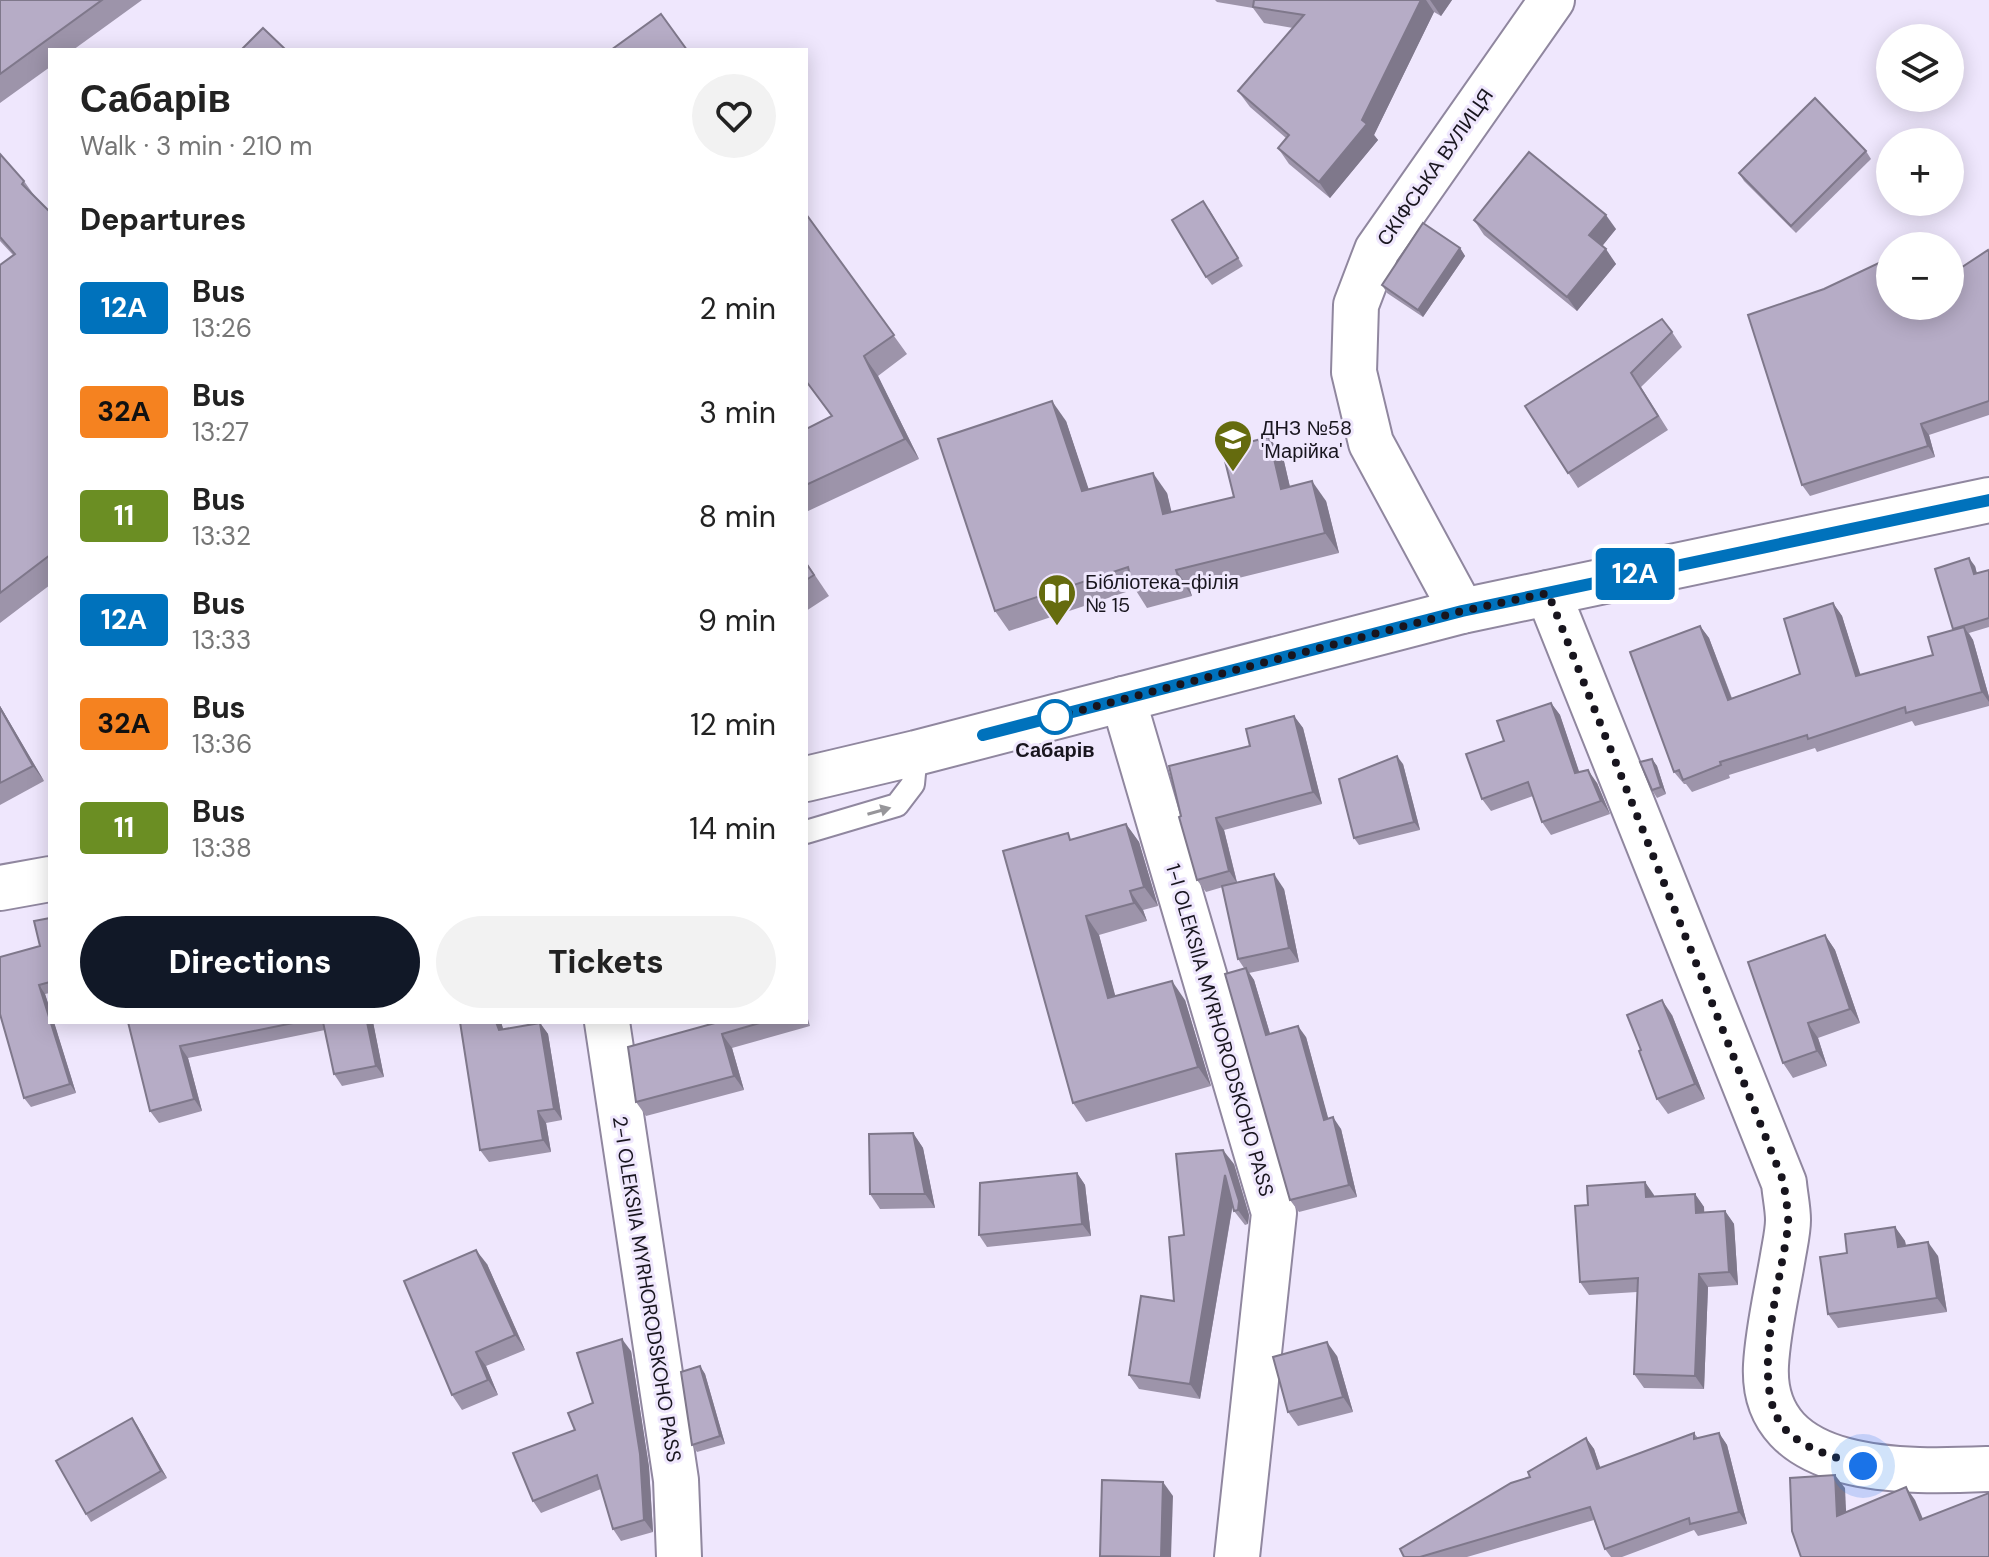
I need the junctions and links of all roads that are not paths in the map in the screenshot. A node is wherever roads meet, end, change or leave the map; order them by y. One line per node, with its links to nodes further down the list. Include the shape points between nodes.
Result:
1 (1552, 0): 4 (street, СКІФСЬКА ВУЛИЦЯ, via 1377,250 1356,305 1354,372 1371,443)
2 (1989, 500): 3 (street)
3 (1548, 593): 4 (street); 12 (street, via 1784,1183 1788,1222 1766,1366 1769,1400 1785,1429 1819,1451 1863,1466)
4 (1462, 611): 5 (street)
5 (1123, 699): 6 (street); 14 (street, 1-I OLEKSIIA MYRHORODSKOHO PASS, via 1274,1213)
6 (916, 753): 7 (street); 8 (lane, one-way to 6, via 897,805 913,784)
7 (808, 779)
8 (808, 831)
9 (48, 879): 10 (street)
10 (0, 888)
11 (607, 1024): 13 (street, 2-I OLEKSIIA MYRHORODSKOHO PASS, via 676,1480)
12 (1989, 1469)
13 (679, 1557)
14 (1237, 1557)

